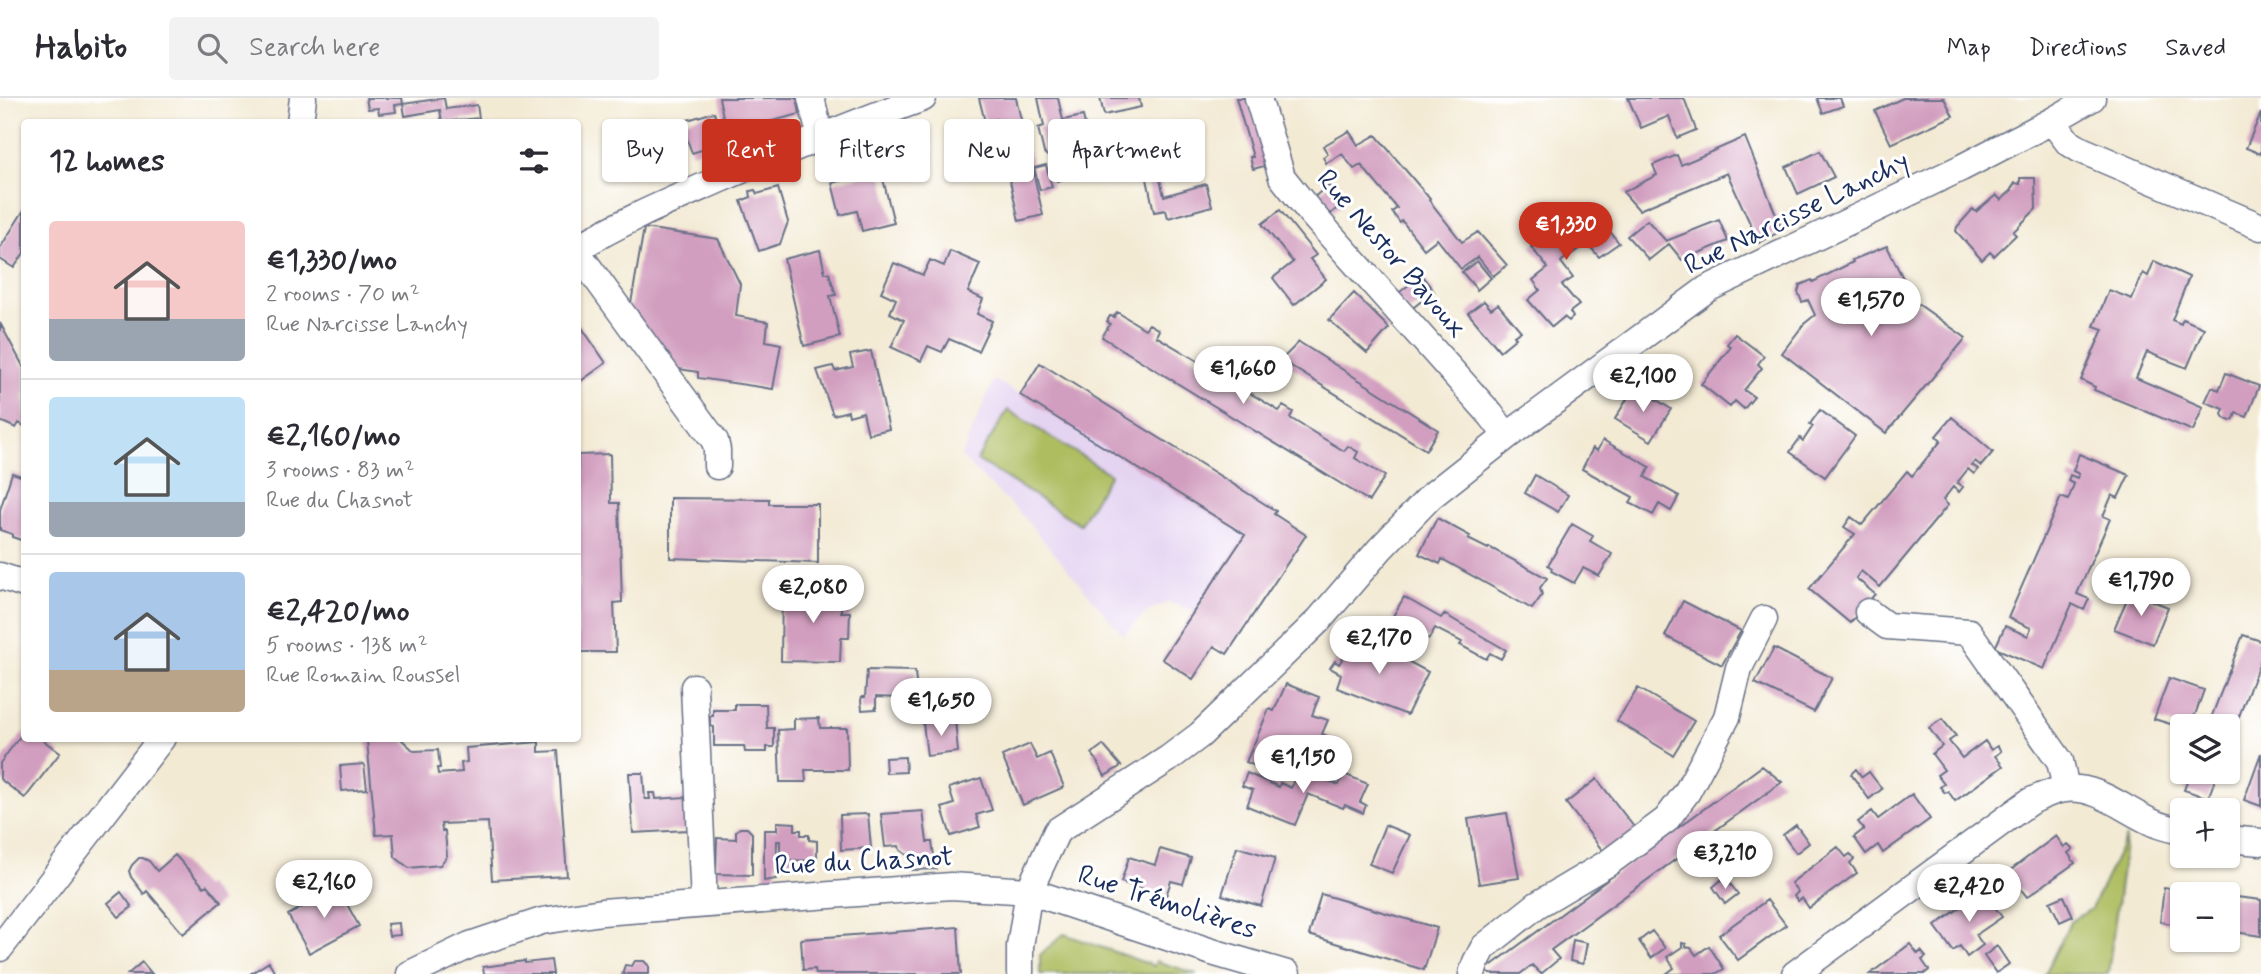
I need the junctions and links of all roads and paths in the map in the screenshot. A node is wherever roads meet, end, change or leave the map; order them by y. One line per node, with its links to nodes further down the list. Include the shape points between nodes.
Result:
1 (303, 98): 6 (street)
2 (811, 98): 7 (street)
3 (923, 98): 8 (street)
4 (1258, 98): 14 (street, Rue Nestor Bavoux, via 1282,177)
5 (2092, 98): 9 (street, Rue Narcisse Lanchy)
6 (300, 119)
7 (816, 119)
8 (866, 119)
9 (2052, 121): 11 (street, via 2078,149); 14 (street, Rue Narcisse Lanchy, via 1707,289)
10 (815, 139): 12 (street, via 611,228)
11 (2261, 227)
12 (581, 248)
13 (581, 254): 15 (street, via 715,441)
14 (1507, 436): 26 (street, Rue Narcisse Lanchy, via 1431,496 1319,620 1200,735 1057,831)
15 (717, 466)
16 (0, 576): 17 (street)
17 (21, 583)
18 (1868, 612): 22 (street, via 1887,626 1969,632 2060,761)
19 (1763, 619): 32 (street, via 1739,668 1727,717 1687,792 1666,820 1608,863 1537,905 1484,947)
20 (694, 687): 27 (street)
21 (159, 742): 28 (street)
22 (2066, 789): 23 (street, via 2100,795); 33 (street, via 2029,802)
23 (2170, 828)
24 (2240, 840): 25 (street)
25 (2261, 842)
26 (1028, 891): 27 (street, Rue du Chasnot, via 951,887); 30 (street, Rue Narcisse Lanchy); 31 (street, Rue Trémolières)
27 (704, 903): 29 (street, Rue du Chasnot, via 542,920 470,945)
28 (0, 948)
29 (410, 974)
30 (1020, 974)
31 (1287, 974)
32 (1472, 974)
33 (1795, 974)

